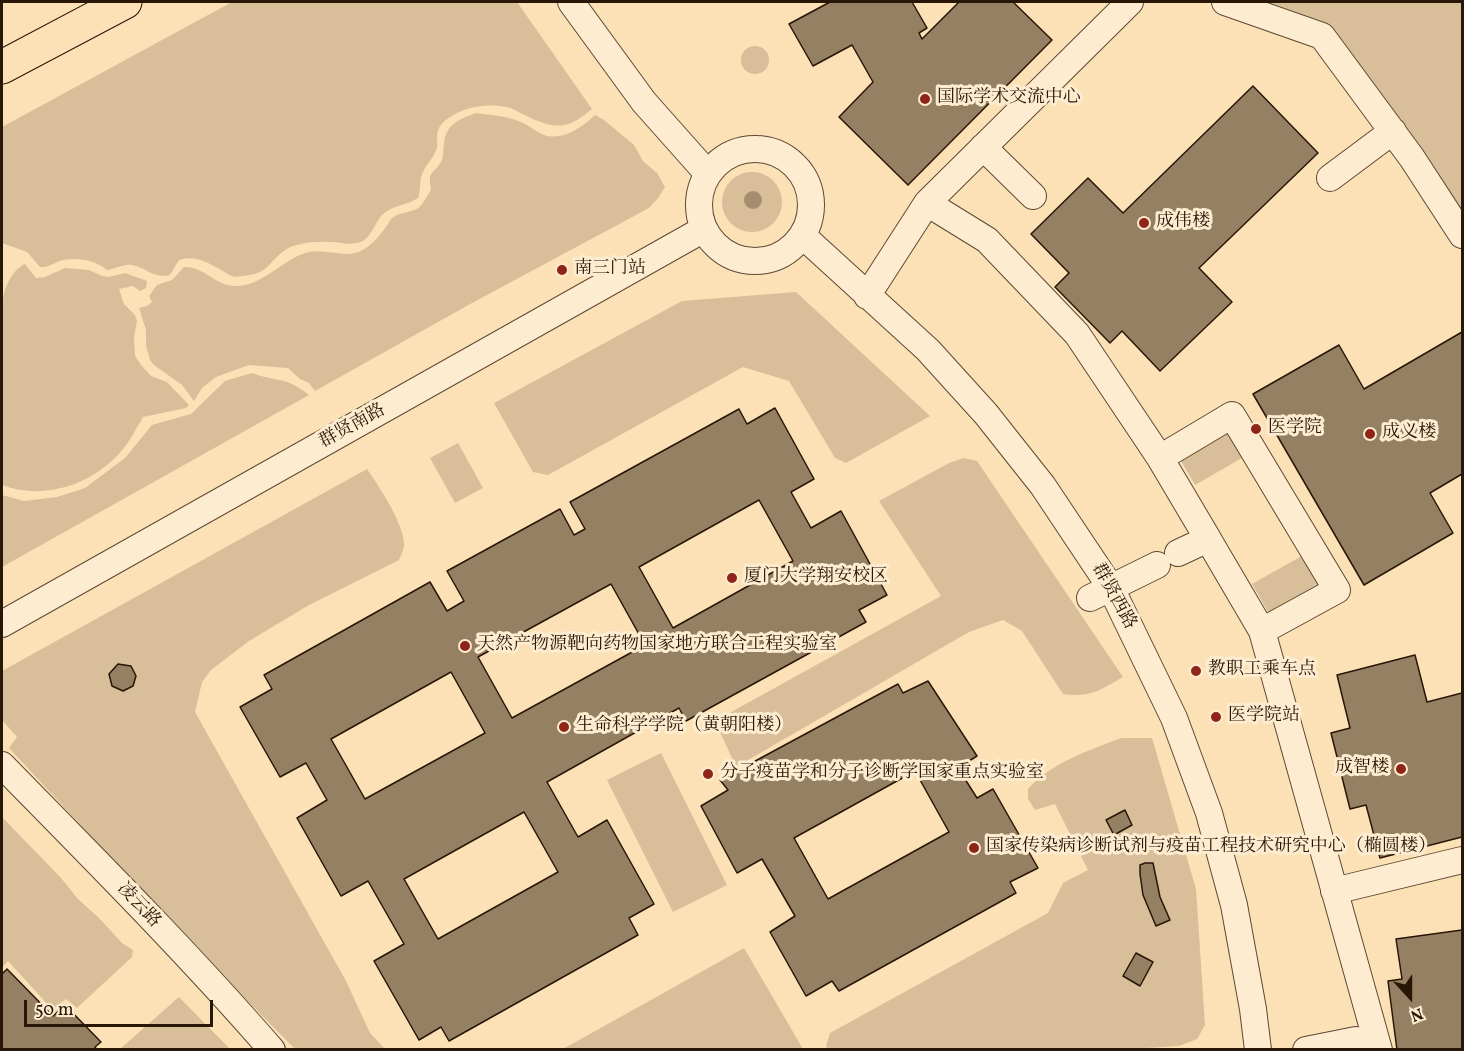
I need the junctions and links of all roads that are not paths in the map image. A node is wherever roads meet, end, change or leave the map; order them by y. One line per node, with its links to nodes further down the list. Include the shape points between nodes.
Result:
1 (125, 2): 5 (main road)
2 (571, 2): 8 (street, via 644,102)
3 (1130, 2): 7 (street)
4 (1225, 2): 6 (street, via 1322,36)
5 (2, 67)
6 (1393, 131): 9 (street); 13 (street)
7 (983, 147): 10 (street); 11 (street)
8 (708, 174): 12 (street, via 699,201); 14 (street, via 726,157 744,150 773,151 790,161 807,182 812,201 811,218)
9 (1330, 178)
10 (1033, 196)
11 (927, 204): 15 (street); 16 (street, via 987,240 1077,334)
12 (704, 229): 14 (street, via 721,250 738,259 758,262 787,252); 19 (street, 群贤南路)
13 (1462, 235)
14 (803, 236): 15 (street, 群贤西路)
15 (867, 296): 18 (street, 群贤西路, via 928,350 1043,486)
16 (1160, 458): 17 (street); 20 (street, via 1232,415 1337,591)
17 (1208, 539): 18 (street); 20 (street)
18 (1101, 593): 25 (street, 群贤西路, via 1174,718 1209,813 1234,905)
19 (2, 624)
20 (1262, 631): 23 (street)
21 (2, 765): 24 (street, 凌云路)
22 (1462, 860): 23 (street)
23 (1334, 891): 28 (street)
24 (272, 1050)
25 (1258, 1050)
26 (1306, 1050): 27 (street, via 1356,1040)
27 (1372, 1050)
28 (1379, 1050)

